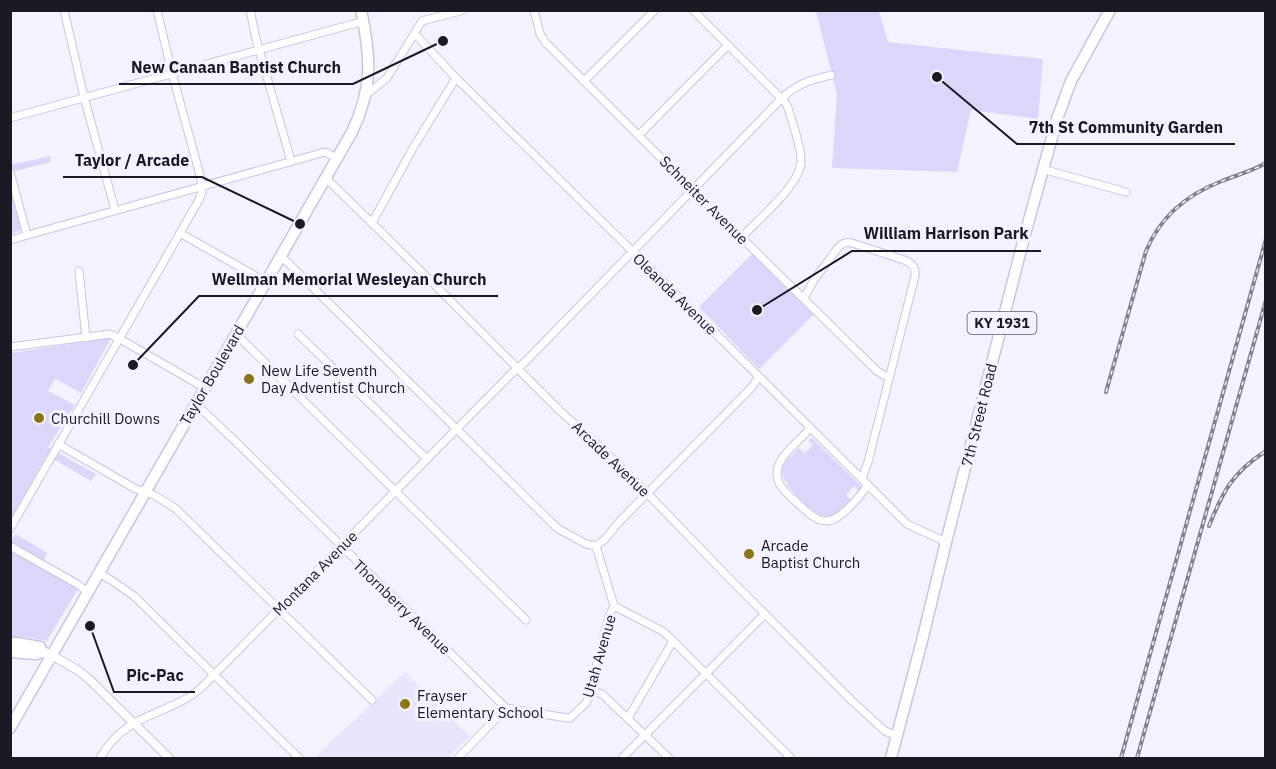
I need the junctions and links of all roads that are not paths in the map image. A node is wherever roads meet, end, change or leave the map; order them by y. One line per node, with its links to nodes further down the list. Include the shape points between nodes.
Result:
1 (64, 10): 18 (street)
2 (157, 10): 13 (street)
3 (250, 10): 12 (street)
4 (464, 10): 10 (street, via 424,20)
5 (534, 10): 16 (street, Schneiter Avenue, via 542,38)
6 (655, 10): 16 (street)
7 (693, 10): 11 (street)
8 (1110, 10): 24 (main road, 7th Street Road / KY 1931, via 1066,91)
9 (363, 16): 12 (street); 17 (main road, Taylor Boulevard, via 369,53)
10 (415, 33): 15 (street, Oleanda Avenue); 17 (street, via 387,78)
11 (728, 45): 19 (street); 21 (street)
12 (260, 49): 13 (street); 23 (street)
13 (172, 73): 18 (street); 27 (street)
14 (831, 75): 19 (street, Montana Avenue, via 803,82)
15 (456, 78): 31 (street); 36 (street, Oleanda Avenue)
16 (584, 81): 21 (street, Schneiter Avenue)
17 (367, 94): 22 (main road, Taylor Boulevard)
18 (84, 97): 20 (street); 30 (street)
19 (782, 98): 28 (street, Montana Avenue); 34 (street, via 800,154 799,172 794,183)
20 (10, 118)
21 (639, 135): 28 (street, Schneiter Avenue)
22 (338, 159): 23 (street, via 325,152); 26 (main road, Taylor Boulevard)
23 (291, 161): 27 (street)
24 (1042, 169): 29 (street); 60 (main road, 7th Street Road / KY 1931)
25 (10, 172): 33 (street)
26 (326, 178): 31 (street, Arcade Avenue); 37 (main road, Taylor Boulevard)
27 (201, 186): 30 (street); 32 (street, via 199,200)
28 (692, 189): 34 (street, Schneiter Avenue); 36 (street, Montana Avenue)
29 (1126, 192)
30 (115, 210): 33 (street)
31 (372, 223): 46 (street, Arcade Avenue)
32 (180, 233): 39 (street); 44 (street)
33 (27, 235): 35 (street)
34 (741, 238): 40 (street, Schneiter Avenue)
35 (10, 240)
36 (631, 252): 46 (street, Montana Avenue); 47 (street, Oleanda Avenue)
37 (281, 256): 39 (main road, Taylor Boulevard); 52 (street)
38 (79, 271): 43 (street)
39 (266, 282): 41 (main road, Taylor Boulevard)
40 (804, 298): 48 (street, Schneiter Avenue, via 877,371); 48 (street, via 825,264 846,242 909,262 916,272)
41 (236, 334): 49 (main road, Taylor Boulevard); 56 (street)
42 (298, 334): 54 (street)
43 (86, 338): 44 (street, via 110,334); 45 (street)
44 (120, 339): 49 (street); 53 (street)
45 (10, 347)
46 (518, 369): 52 (street, Montana Avenue); 58 (street, Arcade Avenue)
47 (758, 377): 51 (street, Oleanda Avenue); 58 (street)
48 (890, 378): 55 (street)
49 (205, 388): 50 (main road, Taylor Boulevard)
50 (196, 404): 57 (main road, Taylor Boulevard); 63 (street, Thornberry Avenue)
51 (810, 428): 55 (street, Oleanda Avenue); 55 (street, via 778,465 780,485 814,517 828,521 838,517 861,494)
52 (457, 429): 54 (street, Montana Avenue); 62 (street, via 557,528)
53 (58, 444): 57 (street); 59 (street)
54 (427, 459): 56 (street, Montana Avenue)
55 (865, 482): 60 (street, Oleanda Avenue, via 907,524)
56 (396, 491): 63 (street, Montana Avenue); 69 (street)
57 (145, 492): 64 (main road, Taylor Boulevard); 67 (street, via 175,508)
58 (647, 493): 62 (street); 68 (street, Arcade Avenue)
59 (10, 529)
60 (946, 542): 83 (main road, 7th Street Road / KY 1931)
61 (10, 546): 65 (street)
62 (596, 546): 66 (street, Utah Avenue)
63 (341, 547): 67 (street, Montana Avenue); 78 (street, Thornberry Avenue)
64 (99, 573): 65 (main road, Taylor Boulevard); 75 (street, via 134,596)
65 (88, 593): 73 (main road, Taylor Boulevard)
66 (614, 606): 70 (street, via 664,632); 76 (street, Utah Avenue)
67 (279, 611): 75 (street, Montana Avenue); 77 (street)
68 (765, 614): 74 (street); 83 (street, Arcade Avenue, via 885,731)
69 (526, 620)
70 (673, 641): 74 (street); 79 (street)
71 (10, 644): 73 (main road, via 40,648)
72 (10, 652): 73 (main road)
73 (47, 654): 80 (street, via 90,680); 81 (main road, Taylor Boulevard)
74 (706, 674): 82 (street); 90 (street)
75 (214, 675): 80 (street, Montana Avenue, via 184,701); 86 (street)
76 (590, 690): 78 (street, Utah Avenue, via 586,703 570,718); 79 (street, via 602,694)
77 (372, 700)
78 (506, 708): 87 (street)
79 (628, 718): 82 (street)
80 (134, 723): 84 (street, Montana Avenue, via 117,736); 85 (street)
81 (10, 728)
82 (645, 735): 88 (street); 89 (street)
83 (897, 736): 91 (main road, 7th Street Road / KY 1931)
84 (100, 759)
85 (169, 759)
86 (298, 759)
87 (458, 759)
88 (622, 759)
89 (669, 759)
90 (791, 759)
91 (891, 759)

